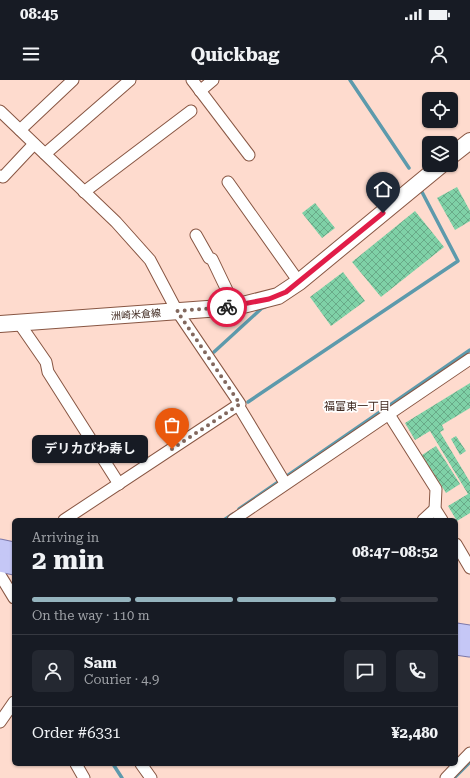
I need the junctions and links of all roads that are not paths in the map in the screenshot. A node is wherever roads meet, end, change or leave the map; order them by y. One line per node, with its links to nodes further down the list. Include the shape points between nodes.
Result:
1 (74, 80): 8 (street)
2 (130, 80): 12 (street)
3 (192, 80): 5 (street)
4 (213, 80): 5 (street)
5 (200, 91): 13 (street)
6 (191, 110): 17 (street)
7 (0, 111): 8 (street)
8 (20, 130): 10 (street)
9 (470, 141): 11 (main road)
10 (34, 144): 12 (street); 15 (street, via 4,177)
11 (458, 150)
12 (45, 154): 17 (street)
13 (248, 155)
14 (433, 172): 19 (main road, 洲崎米倉線)
15 (0, 176)
16 (228, 182): 19 (street)
17 (84, 192): 21 (street, via 116,222 150,260)
18 (196, 235): 20 (street, via 212,259)
19 (299, 282): 20 (main road, 洲崎米倉線, via 278,296)
20 (234, 307): 21 (main road, 洲崎米倉線)
21 (177, 311): 22 (main road, 洲崎米倉線); 25 (street, via 240,404)
22 (19, 323): 23 (main road, 洲崎米倉線); 28 (street, via 46,362 48,372)
23 (0, 324)
24 (470, 359): 26 (street)
25 (238, 405): 27 (street); 28 (street)
26 (388, 413): 27 (street); 29 (street, via 436,489)
27 (283, 480): 31 (street)
28 (119, 484): 30 (street)
29 (435, 509): 32 (street); 33 (street)
30 (67, 518)
31 (236, 518)
32 (426, 518)
33 (441, 518)
34 (458, 547): 39 (street)
35 (0, 548): 36 (main road)
36 (12, 551)
37 (0, 563): 38 (main road)
38 (12, 566)
39 (470, 568)
40 (0, 575): 41 (street)
41 (12, 595)
42 (458, 632): 43 (main road)
43 (470, 634)
44 (458, 646): 45 (main road)
45 (470, 648)
46 (12, 705): 47 (street)
47 (0, 722)
48 (470, 753): 52 (street)
49 (77, 766): 53 (street)
50 (143, 766): 54 (street)
51 (458, 766): 55 (street)
52 (458, 766)
53 (84, 778)
54 (151, 778)
55 (446, 778)

